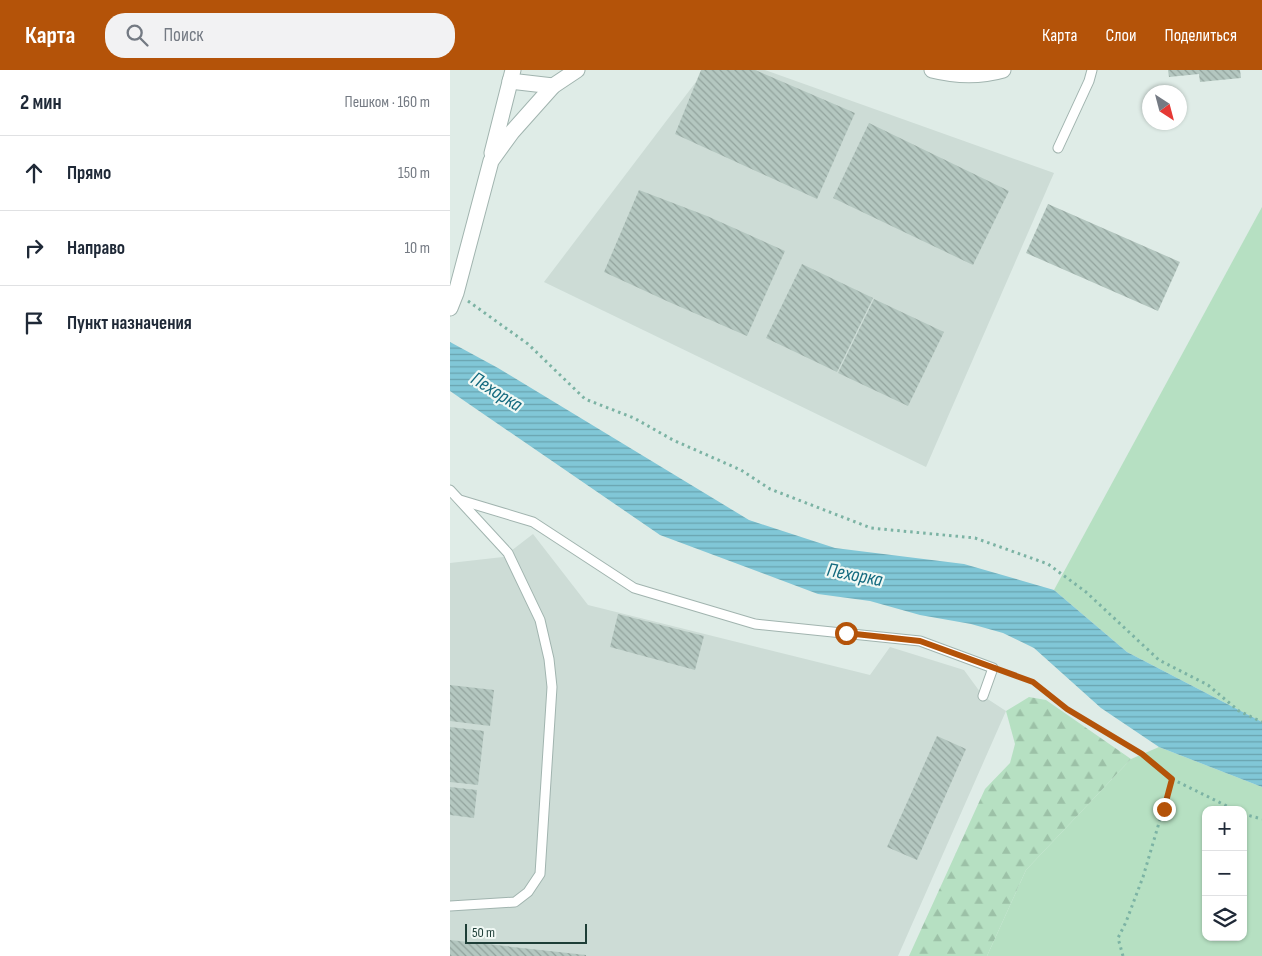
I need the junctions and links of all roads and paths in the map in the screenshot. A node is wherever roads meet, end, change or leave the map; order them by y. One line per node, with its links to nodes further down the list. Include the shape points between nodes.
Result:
1 (555, 70): 5 (street)
2 (932, 70): 3 (street, via 951,75 986,75)
3 (1003, 70)
4 (1092, 70): 8 (lane)
5 (574, 72): 7 (street)
6 (512, 75): 7 (street); 9 (street)
7 (553, 86): 9 (street)
8 (1058, 148)
9 (490, 161): 10 (street)
10 (456, 293): 11 (street); 16 (path, via 528,344 585,399 634,418 673,440 741,470 770,489 871,528 975,538 1048,564 1086,592 1159,660 1208,685 1239,711)
11 (450, 308)
12 (450, 490): 13 (lane)
13 (460, 500): 14 (lane, via 533,522 634,588 755,624 920,641); 21 (lane, via 508,553 540,620 552,687 540,874 528,892 515,902)
14 (993, 668): 15 (lane); 17 (path, via 1033,682 1067,709 1142,754)
15 (983, 696)
16 (1262, 722)
17 (1172, 779): 18 (path); 22 (path, via 1143,876 1118,938)
18 (1227, 806)
19 (1247, 815): 20 (path)
20 (1262, 819)
21 (450, 906)
22 (1123, 956)

